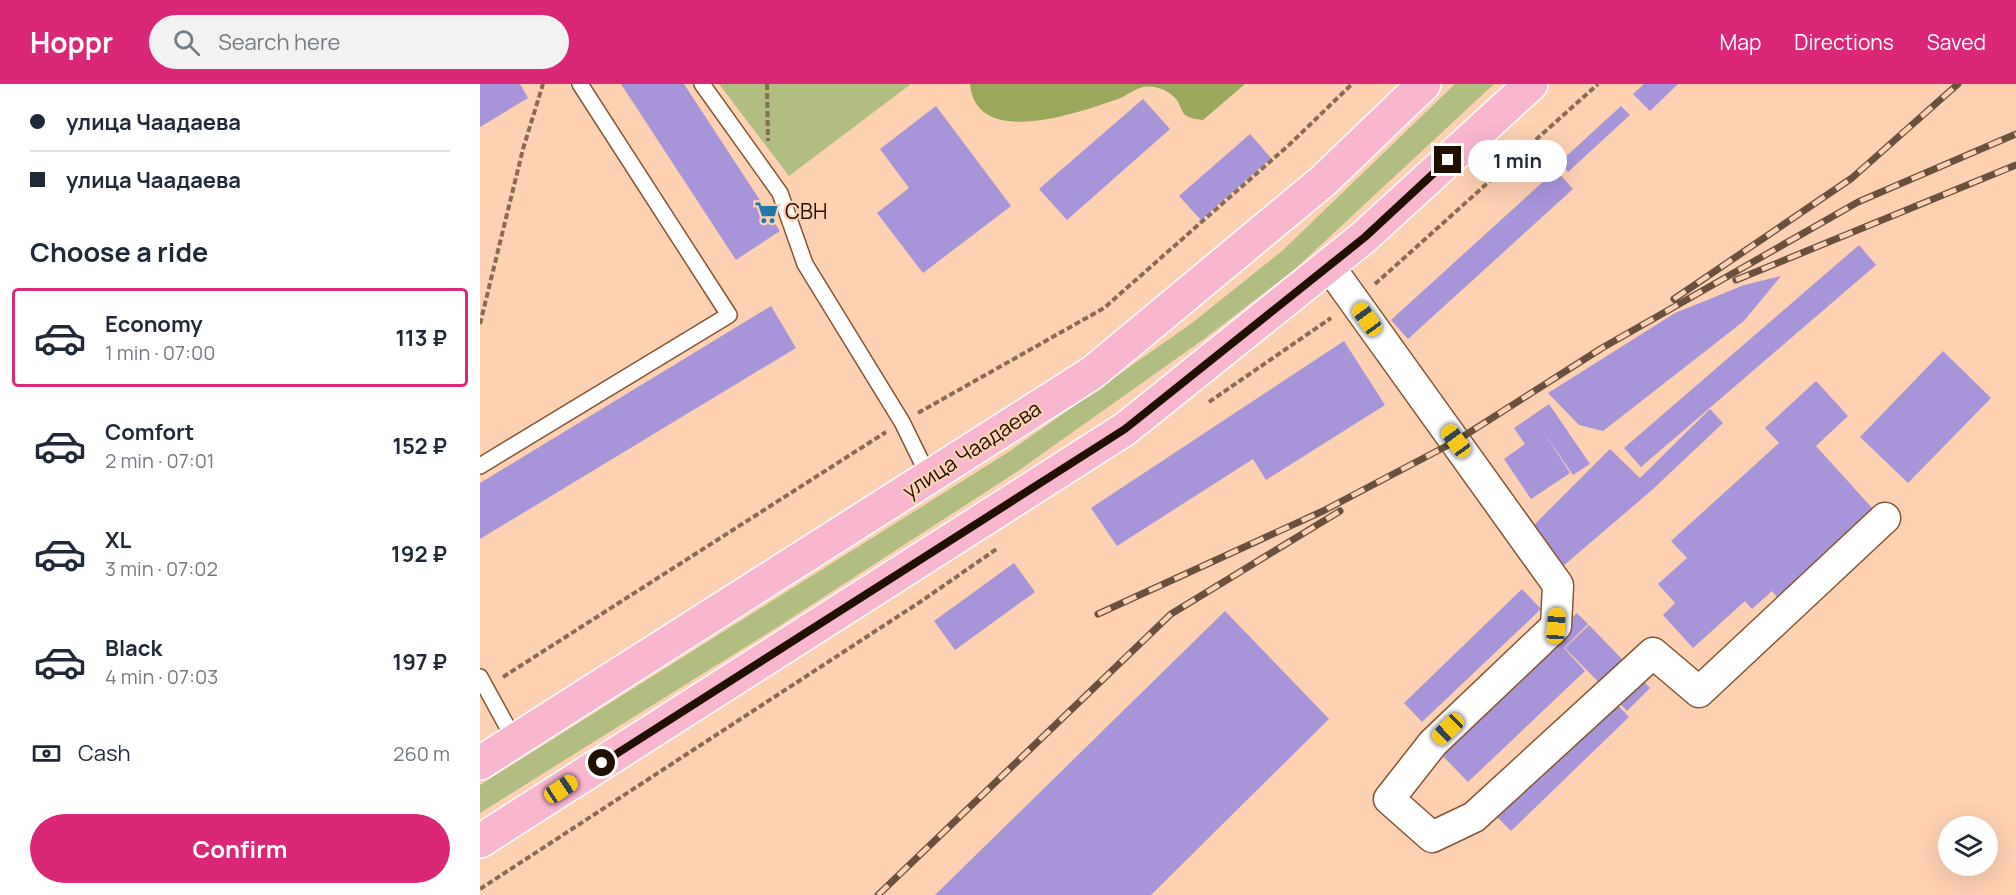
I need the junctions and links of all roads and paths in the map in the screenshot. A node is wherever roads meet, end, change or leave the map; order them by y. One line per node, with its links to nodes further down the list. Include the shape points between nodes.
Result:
1 (543, 84): 10 (path)
2 (580, 84): 12 (lane, via 729,315)
3 (702, 84): 8 (lane)
4 (767, 84): 8 (path)
5 (1352, 84): 11 (path, via 1104,309)
6 (1424, 84): 13 (main road, улица Чаадаева, via 1323,181 1092,372)
7 (1531, 84): 9 (main road)
8 (769, 178): 11 (lane, via 780,192 805,264)
9 (1329, 266): 14 (street, via 1558,585 1556,626 1432,743 1389,799 1432,837 1474,817 1653,653 1699,692); 18 (main road, via 1125,429)
10 (480, 324)
11 (902, 422): 13 (lane); 15 (path)
12 (480, 466)
13 (929, 477): 16 (main road, улица Чаадаева)
14 (1884, 518)
15 (484, 682): 16 (lane)
16 (515, 741): 17 (main road, улица Чаадаева)
17 (480, 763)
18 (480, 841)

